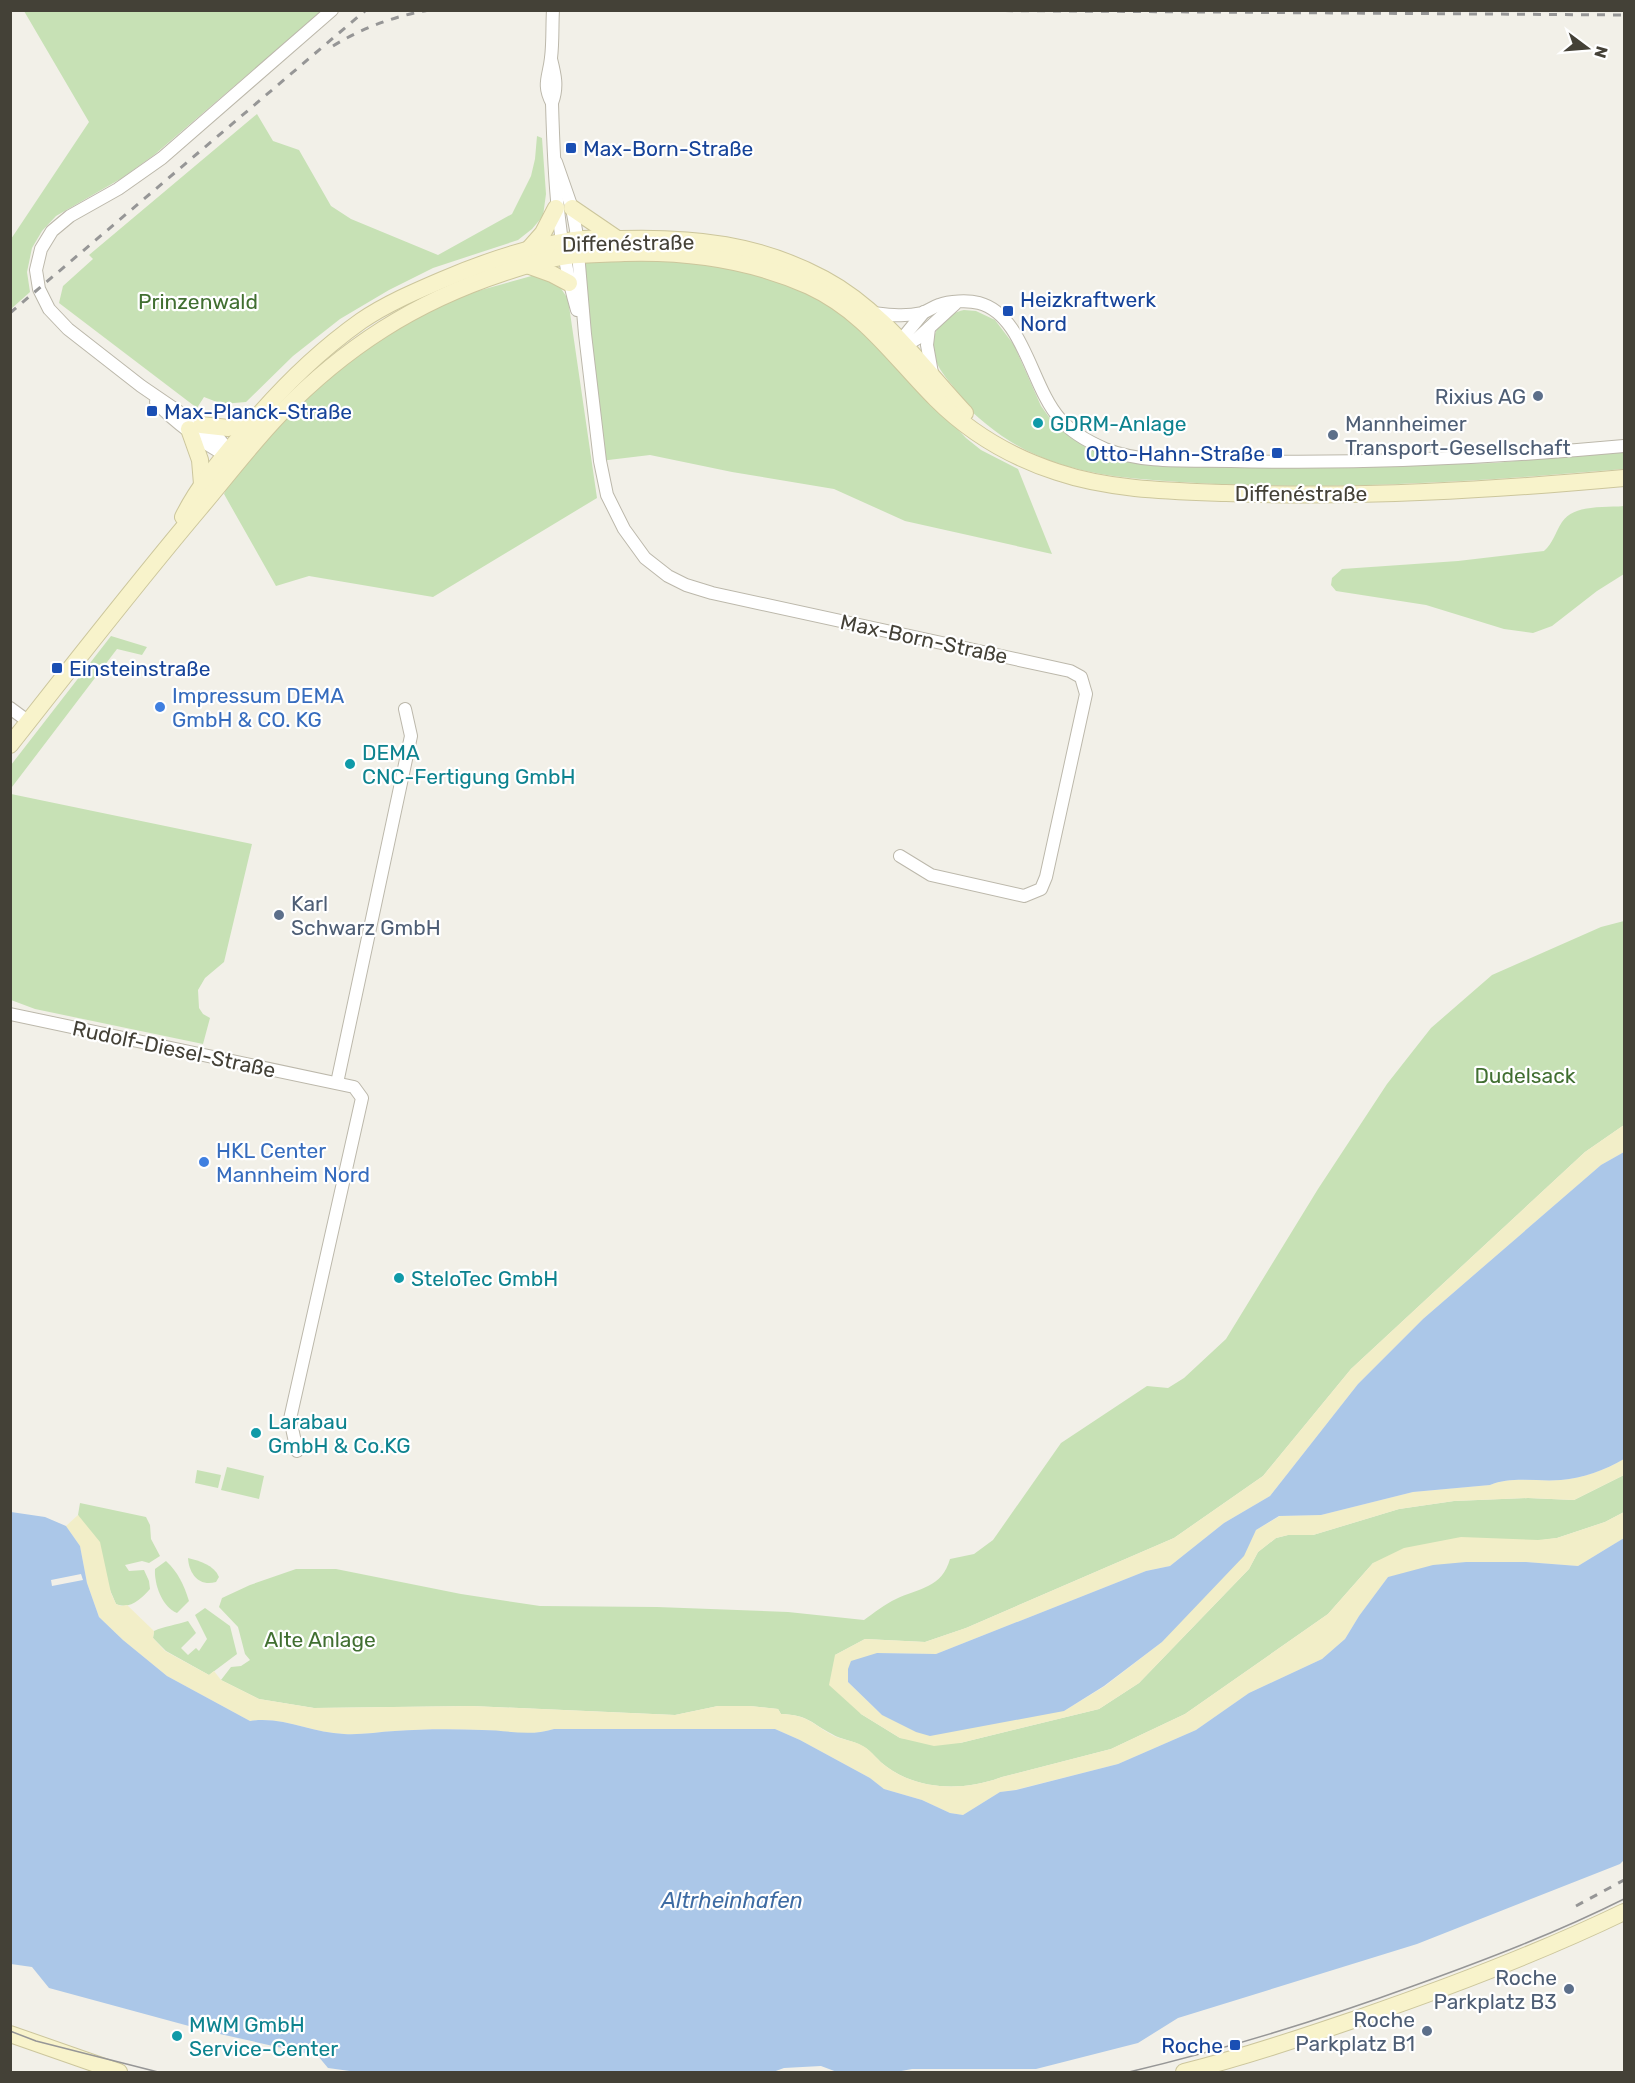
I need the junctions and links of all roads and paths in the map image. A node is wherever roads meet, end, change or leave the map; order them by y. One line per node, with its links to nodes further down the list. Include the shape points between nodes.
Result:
1 (332, 10): 16 (street, via 162,158 70,216 52,231 41,249 36,270 39,289 49,309 68,329 141,386 163,410)
2 (553, 10): 3 (street, via 551,59 556,92 552,103)
3 (564, 208): 4 (main road); 5 (street); 6 (main road)
4 (617, 239): 5 (main road, Diffenéstraße); 10 (main road, Diffenéstraße, via 679,238 761,252 845,290)
5 (570, 248): 6 (main road, Diffenéstraße); 7 (street, Max-Born-Straße); 12 (street, Max-Born-Straße); 13 (main road, Diffenéstraße, via 678,254 758,267 832,298)
6 (527, 258): 7 (main road); 15 (main road, Diffenéstraße, via 477,265 409,294 363,320 327,346); 19 (main road, Diffenéstraße, via 417,308 368,337)
7 (569, 283): 12 (street, Max-Born-Straße)
8 (956, 303): 9 (street, via 940,304); 11 (street); 18 (street, via 981,303 1003,318 1016,335 1043,396 1060,419 1081,437 1105,449 1133,456 1389,461)
9 (924, 312): 10 (street, via 897,316); 13 (street)
10 (873, 313): 13 (main road, Diffenéstraße)
11 (928, 328): 13 (street); 14 (street, via 928,358)
12 (585, 334): 27 (street, Max-Born-Straße, via 607,495 629,537 660,572 712,593 1070,670 1081,677 1086,694 1041,889 1024,896 930,875)
13 (900, 346): 14 (main road, Diffenéstraße); 17 (main road, Diffenéstraße, via 938,401 970,429)
14 (933, 377): 17 (main road, Diffenéstraße)
15 (251, 423): 16 (main road, via 228,428); 19 (main road, Diffenéstraße)
16 (195, 427): 19 (street, via 212,448); 21 (main road)
17 (987, 438): 20 (main road, Diffenéstraße, via 1022,459 1058,473 1094,482 1191,492 1322,495 1477,490)
18 (1624, 446)
19 (230, 456): 21 (main road, Diffenéstraße); 22 (main road, Diffenéstraße)
20 (1624, 478)
21 (202, 484): 22 (main road, Diffenéstraße)
22 (171, 541): 25 (main road, Diffenéstraße)
23 (10, 708): 25 (street)
24 (405, 709): 29 (street, via 411,736)
25 (29, 722): 26 (main road, Diffenéstraße)
26 (10, 745)
27 (900, 856)
28 (10, 1014): 29 (street, Rudolf-Diesel-Straße)
29 (338, 1083): 30 (street, Rudolf-Diesel-Straße, via 354,1087 362,1098 290,1419)
30 (297, 1451)
31 (1624, 1912): 34 (main road, via 1556,1945 1439,1990)
32 (10, 2034): 33 (main road)
33 (119, 2073)
34 (1184, 2073)

